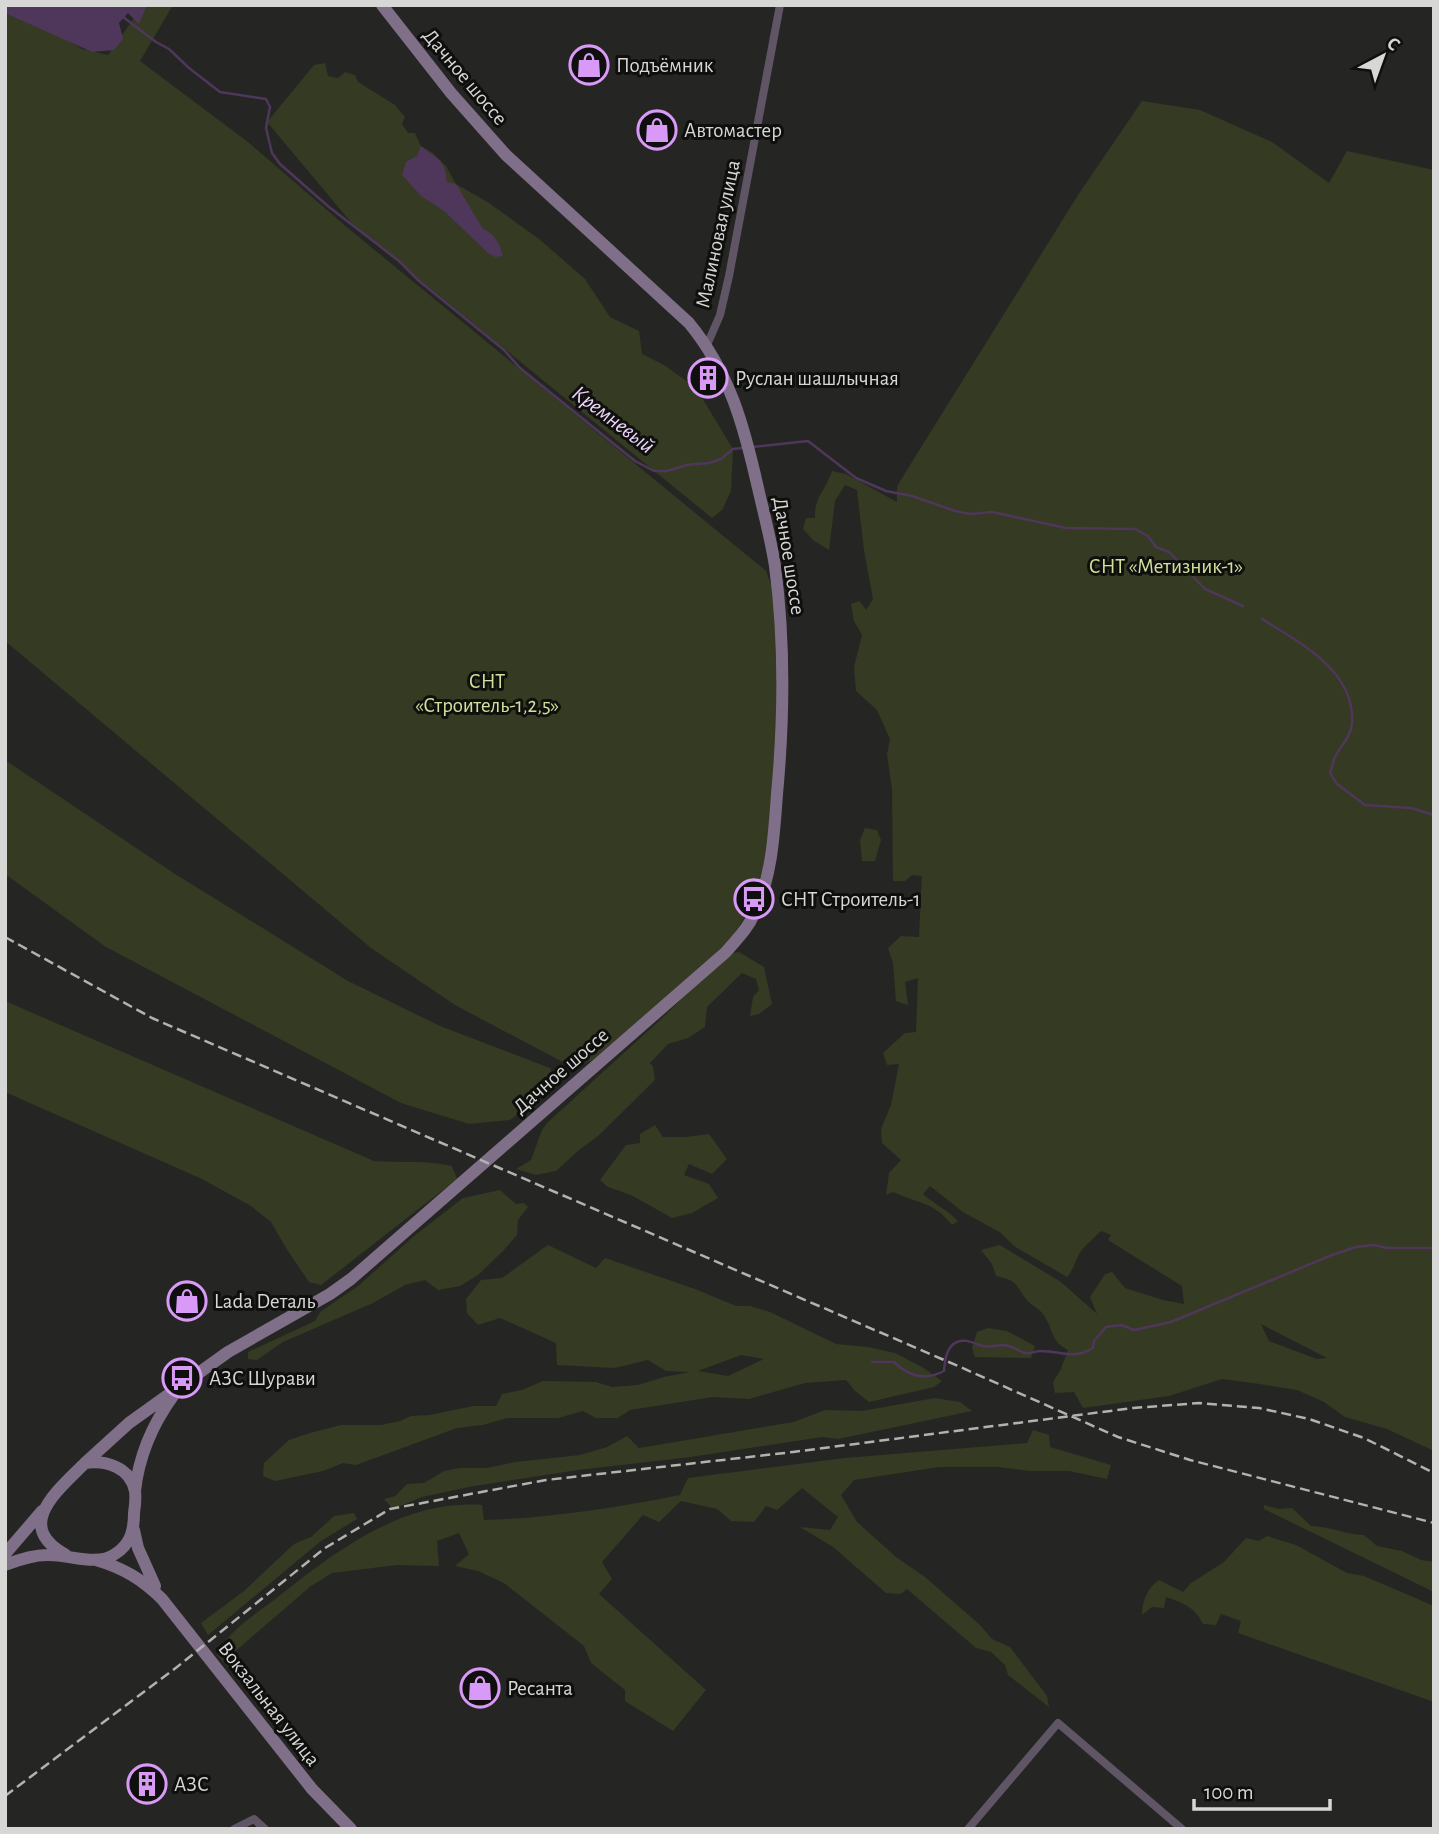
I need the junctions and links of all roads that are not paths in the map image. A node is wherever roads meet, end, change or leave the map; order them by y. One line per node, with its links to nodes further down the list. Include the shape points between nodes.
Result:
1 (382, 5): 3 (main road, Дачное шоссе, via 506,155 689,323)
2 (780, 5): 3 (street, Малиновая улица, via 729,276)
3 (707, 345): 4 (main road, Дачное шоссе, via 729,385 746,436 775,564 782,632 783,699 771,857 746,929 726,952 351,1279 228,1352)
4 (179, 1388): 5 (main road, Дачное шоссе, via 129,1423); 6 (main road, via 145,1445)
5 (85, 1463): 6 (main road, via 100,1461 122,1470); 7 (main road)
6 (135, 1491): 8 (main road)
7 (45, 1508): 9 (main road); 10 (main road, via 40,1527 43,1535)
8 (134, 1530): 11 (main road, via 117,1553); 13 (main road, via 146,1570)
9 (5, 1554)
10 (66, 1555): 11 (main road); 12 (main road, via 44,1555)
11 (96, 1560): 13 (main road, via 129,1572)
12 (5, 1565)
13 (162, 1599): 16 (main road, Вокзальная улица, via 312,1789)
14 (234, 1829): 15 (street, via 254,1819)
15 (265, 1829)
16 (351, 1829)
17 (968, 1829): 18 (street, via 1058,1723)
18 (1182, 1829)

